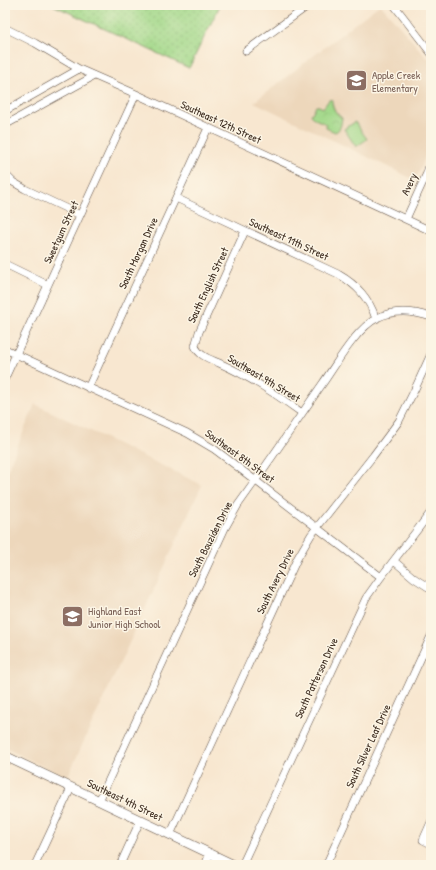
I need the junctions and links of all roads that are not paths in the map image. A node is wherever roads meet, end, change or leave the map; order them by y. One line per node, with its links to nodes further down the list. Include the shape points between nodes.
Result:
1 (309, 5): 4 (street)
2 (394, 5): 5 (street)
3 (5, 28): 6 (street, Southeast 12th Street, via 40,45)
4 (246, 51)
5 (431, 53)
6 (79, 69): 7 (street, Southeast 12th Street); 9 (street)
7 (94, 76): 8 (street, Southeast 12th Street); 10 (street)
8 (136, 94): 11 (street, Southeast 12th Street); 15 (street, Sweetgum Street)
9 (5, 111)
10 (5, 125)
11 (208, 128): 14 (street, South Morgan Drive); 16 (street, Southeast 12th Street)
12 (431, 158): 16 (street, Avery, via 425,178)
13 (5, 174): 15 (street, via 25,189)
14 (176, 198): 17 (street, Southeast 11th Street); 28 (street, South Morgan Drive)
15 (80, 215): 20 (street, Sweetgum Street)
16 (406, 219): 18 (street, Southeast 12th Street)
17 (245, 231): 22 (street, Southeast 11th Street, via 348,280 364,296); 23 (street, South English Street, via 199,332 195,342)
18 (431, 231)
19 (5, 264): 20 (street)
20 (48, 285): 26 (street, Sweetgum Street)
21 (431, 316): 22 (street, South Bouziden Drive, via 409,311)
22 (376, 319): 29 (street, South Bouziden Drive, via 356,335)
23 (196, 348): 29 (street, Southeast 9th Street, via 203,356 236,371)
24 (5, 349): 26 (street, Southeast 8th Street)
25 (431, 354): 32 (street, South Avery Drive, via 399,421)
26 (16, 355): 27 (street, Sweetgum Street); 28 (street, Southeast 8th Street)
27 (5, 378)
28 (88, 388): 30 (street, Southeast 8th Street, via 187,433)
29 (302, 413): 30 (street, South Bouziden Drive)
30 (256, 480): 32 (street, Southeast 8th Street); 39 (street, South Bouziden Drive, via 225,528)
31 (431, 512): 33 (street, South Patterson Drive)
32 (317, 528): 34 (street, Southeast 8th Street); 42 (street, South Avery Drive, via 297,559)
33 (394, 561): 34 (street, South Patterson Drive); 35 (street)
34 (381, 577): 49 (street, South Patterson Drive, via 366,598)
35 (431, 588)
36 (431, 636): 50 (street, South Silver Leaf Drive)
37 (5, 756): 38 (main road, Southeast 4th Street)
38 (71, 788): 39 (main road, Southeast 4th Street); 45 (street)
39 (99, 801): 40 (main road, Southeast 4th Street)
40 (140, 820): 42 (main road, Southeast 4th Street); 46 (street)
41 (431, 822): 43 (street, via 423,840)
42 (170, 835): 44 (main road, Southeast 4th Street)
43 (431, 844)
44 (210, 854): 47 (street); 48 (main road, Southeast 4th Street)
45 (35, 865)
46 (120, 865)
47 (204, 865)
48 (234, 865)
49 (242, 865)
50 (326, 865)

